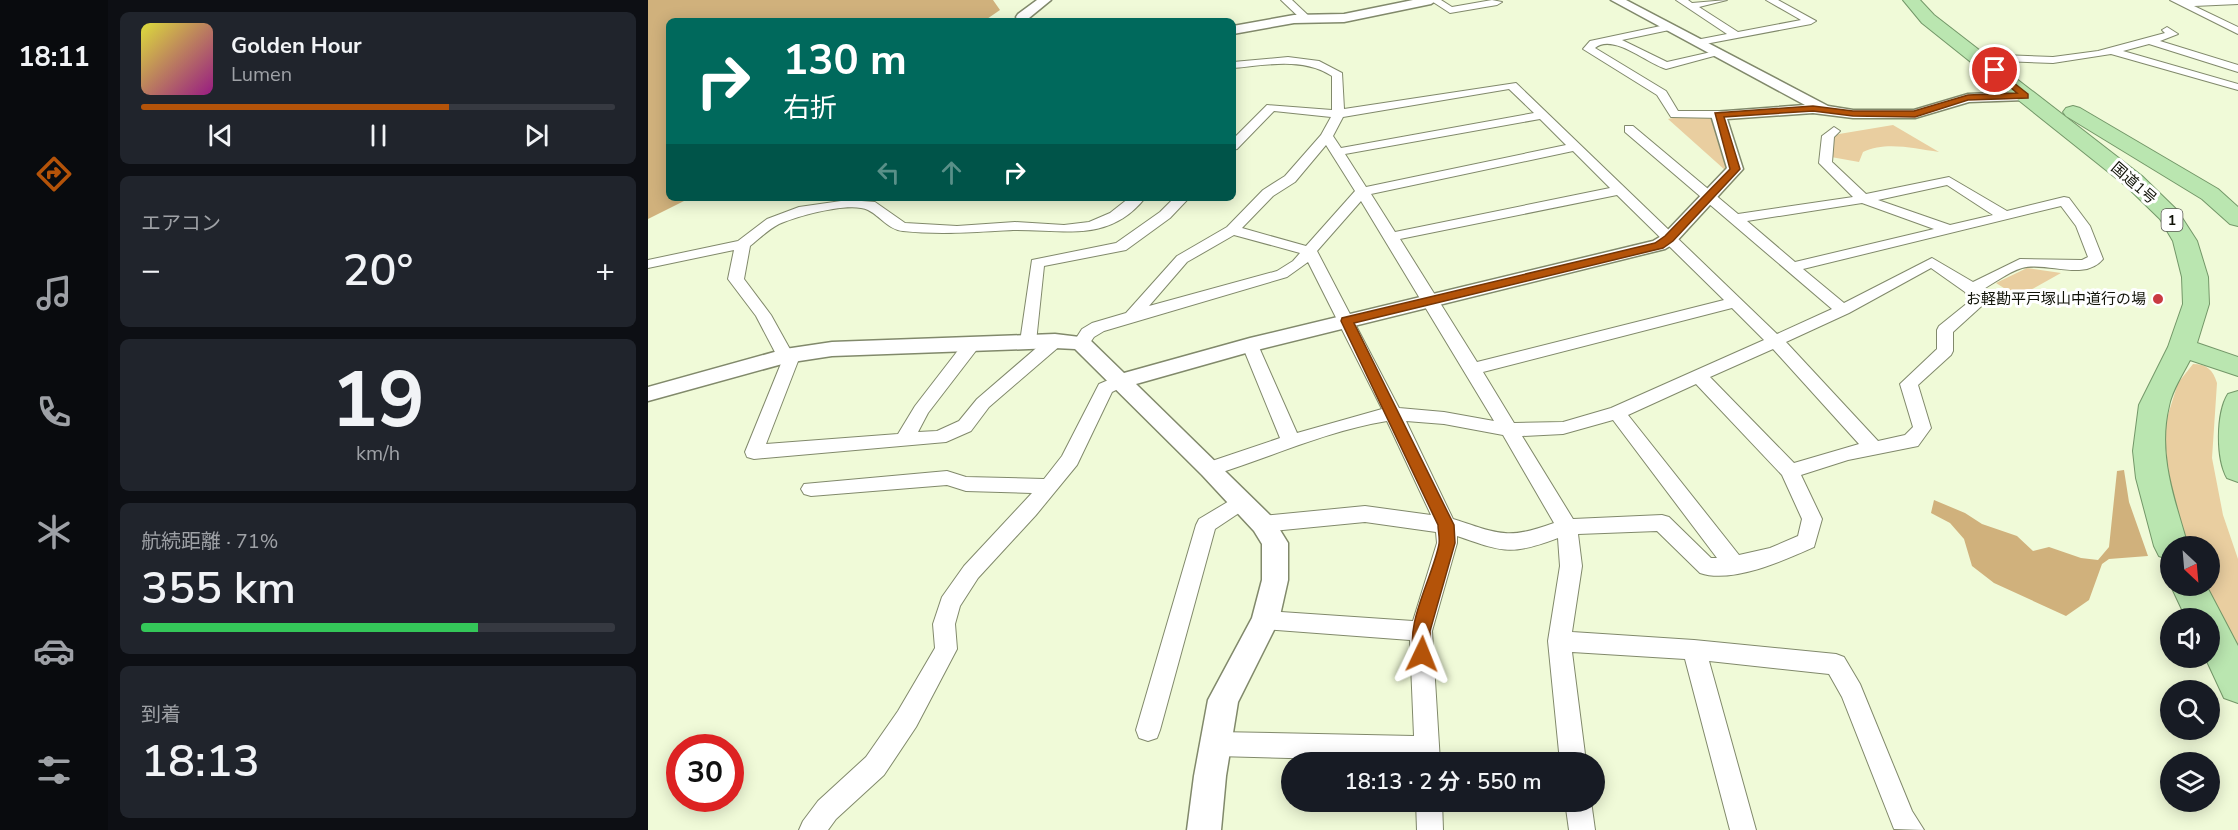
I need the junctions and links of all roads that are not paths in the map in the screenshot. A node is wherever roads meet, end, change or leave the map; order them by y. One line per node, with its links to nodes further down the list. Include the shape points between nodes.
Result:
1 (1045, 0): 13 (street)
2 (1286, 0): 14 (street)
3 (1433, 0): 9 (street, via 1450,9); 14 (street, via 1344,18)
4 (1617, 0): 16 (street)
5 (1681, 0): 12 (street)
6 (1722, 0): 12 (street)
7 (1771, 0): 20 (street, via 1812,21)
8 (1911, 0): 30 (highway, 国道1号 / 1, via 1928,19)
9 (1497, 2)
10 (2178, 2): 11 (street); 19 (street)
11 (2238, 2)
12 (1691, 6): 20 (street)
13 (1022, 18)
14 (1306, 18): 17 (street)
15 (1959, 19): 26 (highway, 国道1号)
16 (1670, 27): 21 (street); 23 (street)
17 (1236, 30)
18 (2166, 30): 22 (street, via 2174,34)
19 (2238, 31)
20 (1737, 36): 23 (street)
21 (1616, 41): 25 (street, via 1666,66); 34 (street, via 1594,44 1588,49 1662,93 1675,114)
22 (2151, 41): 24 (street); 28 (street)
23 (1700, 42): 25 (street)
24 (2112, 50): 26 (street, via 2053,60); 29 (street)
25 (1720, 53): 31 (street)
26 (2002, 58): 49 (highway, 国道1号, via 2048,96 2210,194)
27 (1236, 65): 32 (street, via 1306,62 1324,66 1338,75)
28 (2238, 69)
29 (2238, 87)
30 (2025, 96): 31 (street, via 1968,98 1915,114); 72 (highway, 国道1号 / 1, via 2134,181 2169,214 2185,241 2195,277 2196,304)
31 (1826, 110): 34 (street)
32 (1338, 114): 33 (street, via 1512,85); 37 (street); 38 (street, via 1272,107)
33 (1542, 115): 39 (street); 40 (street)
34 (1718, 115): 43 (street, via 1735,169)
35 (1629, 129): 43 (street)
36 (1834, 131): 44 (street, via 1828,136 1825,163)
37 (1327, 136): 40 (street); 51 (street, via 1290,179 1268,193)
38 (1236, 143)
39 (1574, 147): 41 (street); 42 (street)
40 (1337, 152): 42 (street)
41 (1618, 190): 52 (street); 53 (street)
42 (1362, 192): 52 (street); 56 (street)
43 (1709, 196): 48 (street); 53 (street)
44 (1863, 200): 47 (street, via 1949,181); 48 (street); 50 (street)
45 (1134, 201): 55 (street, via 1115,216 1092,226 1064,229 901,227 870,205 848,204 804,210 782,218)
46 (1179, 201): 68 (street, via 1120,247 1036,263)
47 (2005, 216): 50 (street); 60 (street, via 2064,201 2083,226 2096,259 2085,265 2020,263)
48 (1736, 219): 59 (street)
49 (2238, 219)
50 (1947, 229): 54 (street)
51 (1232, 230): 56 (street); 64 (street, via 1182,259)
52 (1391, 237): 61 (street)
53 (1669, 239): 61 (street, via 1659,245); 62 (street)
54 (1902, 241): 57 (street); 59 (street)
55 (743, 244): 58 (street); 73 (street, via 736,279)
56 (1310, 251): 64 (street, via 1282,273); 65 (street)
57 (1932, 261): 60 (street); 63 (street)
58 (648, 264)
59 (1792, 267): 63 (street)
60 (1972, 289): 85 (street, via 1978,302 1946,330 1945,351 1909,384 1922,428 1911,441)
61 (1431, 300): 65 (street); 75 (street)
62 (1735, 302): 67 (street); 75 (street)
63 (1844, 310): 67 (street)
64 (1132, 316): 69 (street, via 1098,327)
65 (1347, 321): 71 (street); 81 (street)
66 (1055, 341): 68 (street); 69 (street); 83 (street, via 983,403 965,426 939,437)
67 (1774, 341): 76 (street); 85 (street)
68 (1028, 342): 70 (street)
69 (1081, 343): 77 (street)
70 (972, 344): 73 (street, via 832,349); 83 (street)
71 (1250, 345): 77 (street); 84 (street)
72 (2182, 347): 74 (highway); 95 (highway, 国道1号 / 1, via 2154,405 2149,451 2152,478)
73 (788, 356): 78 (street); 83 (street, via 754,452)
74 (2238, 367)
75 (1472, 369): 82 (street)
76 (1699, 376): 80 (street); 88 (street)
77 (1120, 381): 86 (street); 89 (street, via 1105,388 1070,459)
78 (648, 394)
79 (2238, 401): 87 (highway, via 2234,417)
80 (1617, 413): 82 (street, via 1563,428); 96 (street)
81 (1393, 414): 82 (street, via 1444,418); 84 (street); 93 (street)
82 (1509, 430): 94 (street)
83 (903, 440)
84 (1291, 441): 86 (street)
85 (1874, 448): 88 (street)
86 (1210, 469): 91 (street)
87 (2238, 470)
88 (1790, 471): 96 (street, via 1812,519 1807,541 1774,556)
89 (1048, 486): 90 (street, via 966,484 947,478); 110 (street, via 971,572 950,603 944,624 946,649 875,766 827,810)
90 (810, 489)
91 (1241, 502): 92 (street); 103 (street, via 1206,525)
92 (1263, 524): 93 (street, via 1365,514); 97 (street, via 1275,543 1275,580)
93 (1446, 525): 94 (street, via 1503,543 1524,542); 98 (street, via 1447,543)
94 (1567, 527): 96 (street, via 1662,523 1707,567); 99 (street, via 1571,566)
95 (2168, 536)
96 (1734, 565)
97 (1265, 620): 98 (street); 104 (street, via 1223,700)
98 (1421, 631): 106 (street)
99 (1559, 641): 101 (street); 107 (street)
100 (2220, 649): 102 (highway)
101 (1694, 650): 114 (street); 115 (street, via 1836,664 1852,692 1903,820)
102 (2238, 686)
103 (1148, 730)
104 (1217, 744): 105 (street); 111 (street)
105 (1370, 752)
106 (1427, 752)
107 (1572, 752)
108 (1429, 812): 112 (street)
109 (1580, 812): 113 (street)
110 (812, 830)
111 (1204, 830)
112 (1430, 830)
113 (1582, 830)
114 (1743, 830)
115 (1911, 830)

